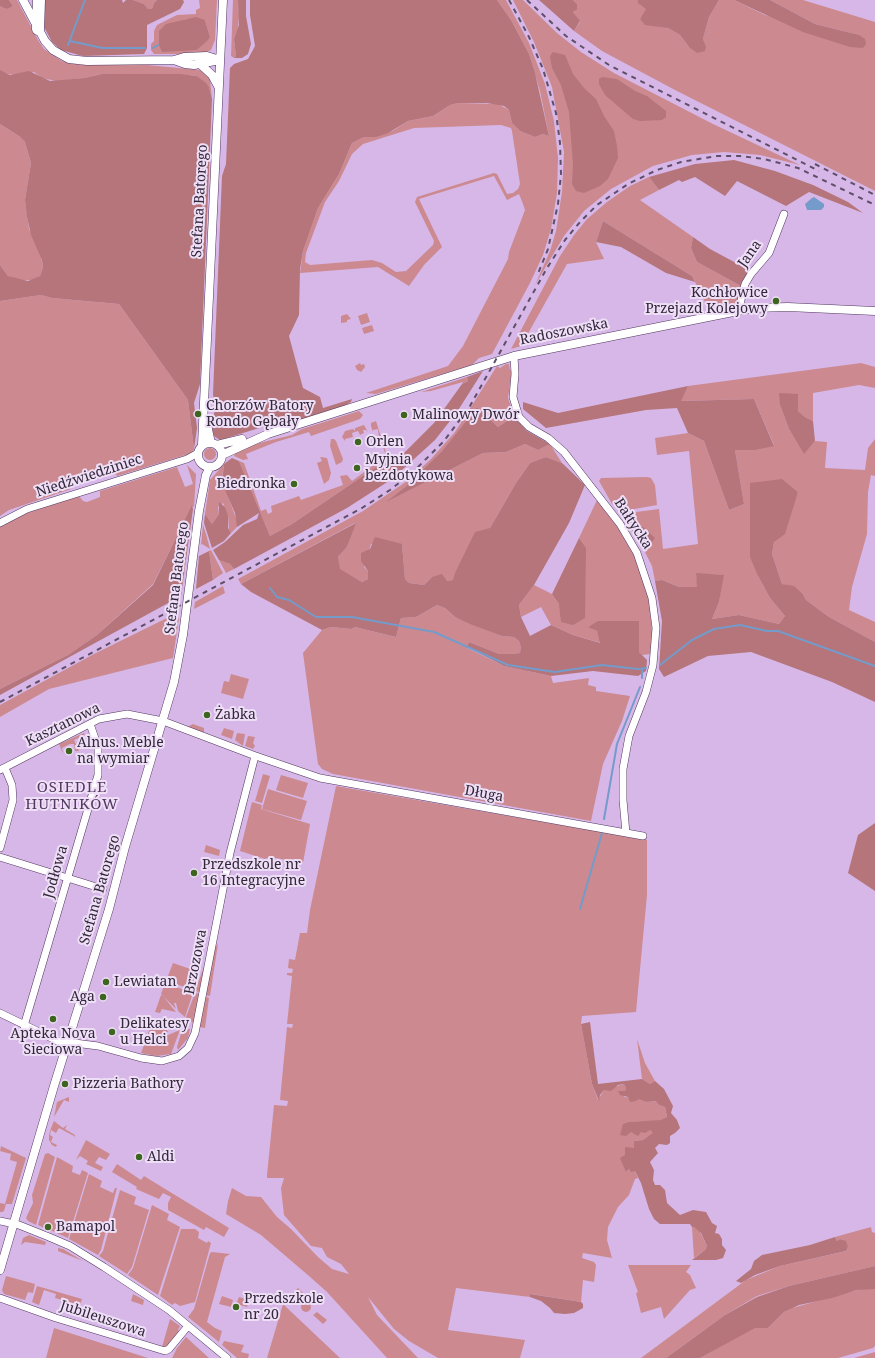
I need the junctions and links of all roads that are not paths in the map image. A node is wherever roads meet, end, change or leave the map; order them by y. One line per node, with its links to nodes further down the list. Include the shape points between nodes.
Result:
1 (23, 0): 4 (street)
2 (39, 0): 4 (highway)
3 (223, 0): 6 (street, Stefana Batorego)
4 (38, 29): 5 (street, via 53,50 75,60)
5 (174, 60): 6 (street, via 207,56); 7 (street, via 185,64)
6 (220, 60): 7 (street); 8 (street, Stefana Batorego)
7 (200, 64): 8 (street, via 212,75)
8 (219, 88): 13 (street, Stefana Batorego)
9 (784, 214): 10 (street, Jana, via 769,253 745,284)
10 (740, 310): 11 (street, Radoszowska, via 777,307); 12 (street, Radoszowska)
11 (875, 311)
12 (514, 356): 14 (street, Radoszowska); 24 (street, Bałtycka, via 513,397 519,417 564,452 620,524 639,557 652,598 656,628 653,665 646,692 629,736 623,769)
13 (204, 404): 15 (street, Stefana Batorego); 16 (street, Stefana Batorego)
14 (268, 434): 15 (street, Radoszowska); 17 (street, Radoszowska, via 230,449)
15 (214, 444): 16 (street, Radoszowska); 17 (street, Stefana Batorego)
16 (202, 445): 18 (street, Stefana Batorego)
17 (222, 455): 18 (street, Radoszowska, via 219,462)
18 (202, 461): 19 (street, Niedźwiedziniec, via 187,459 27,509); 20 (street, Stefana Batorego, via 206,475 179,660)
19 (0, 523)
20 (163, 721): 21 (street, Kasztanowa, via 127,714); 22 (street); 32 (street, Stefana Batorego)
21 (90, 724): 23 (street, Kasztanowa); 28 (street, Jodłowa, via 98,747 98,772)
22 (255, 756): 24 (street, Długa, via 320,778); 32 (street, Brzozowa, via 230,853 195,1033 188,1048 179,1056 162,1061 98,1046)
23 (3, 769): 26 (street, via 12,785 13,800)
24 (626, 833): 25 (street, Długa)
25 (643, 836)
26 (0, 848)
27 (0, 857): 28 (street)
28 (68, 879): 29 (street); 31 (street, Jodłowa)
29 (103, 889)
30 (0, 1013): 31 (street, Brzozowa)
31 (24, 1026): 32 (street, Brzozowa)
32 (67, 1044): 34 (street, Stefana Batorego)
33 (0, 1221): 34 (street)
34 (14, 1224): 35 (street, Stefana Batorego); 37 (street, via 70,1246 125,1280)
35 (0, 1270)
36 (0, 1298): 37 (street, Jubileuszowa, via 165,1352)
37 (188, 1326): 38 (street)
38 (227, 1358)

